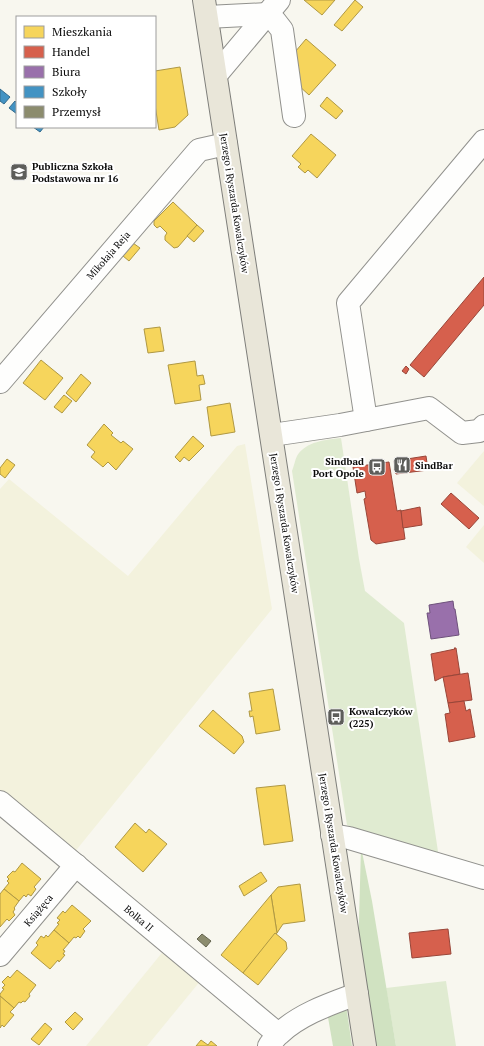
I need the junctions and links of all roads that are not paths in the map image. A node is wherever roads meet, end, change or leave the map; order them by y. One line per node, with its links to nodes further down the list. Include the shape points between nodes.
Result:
1 (273, 7): 2 (street); 3 (street); 4 (street, via 275,21 282,30)
2 (206, 8): 3 (main road, Jerzego i Ryszarda Kowalczyków)
3 (216, 75): 6 (main road, Jerzego i Ryszarda Kowalczyków)
4 (294, 116)
5 (484, 141): 8 (street, via 348,303)
6 (226, 144): 7 (street, Mikołaja Reja, via 199,150); 10 (main road, Jerzego i Ryszarda Kowalczyków)
7 (0, 382)
8 (366, 420): 9 (street, via 429,408 462,433 479,431); 10 (street)
9 (484, 426)
10 (272, 435): 12 (main road, Jerzego i Ryszarda Kowalczyków)
11 (0, 802): 13 (street, Bolka II)
12 (332, 835): 14 (street); 16 (main road, Jerzego i Ryszarda Kowalczyków)
13 (76, 865): 15 (street, Książęca); 17 (street, Bolka II)
14 (484, 878)
15 (0, 955)
16 (357, 994): 17 (street, via 302,1017); 18 (main road, Jerzego i Ryszarda Kowalczyków)
17 (274, 1040)
18 (365, 1046)

